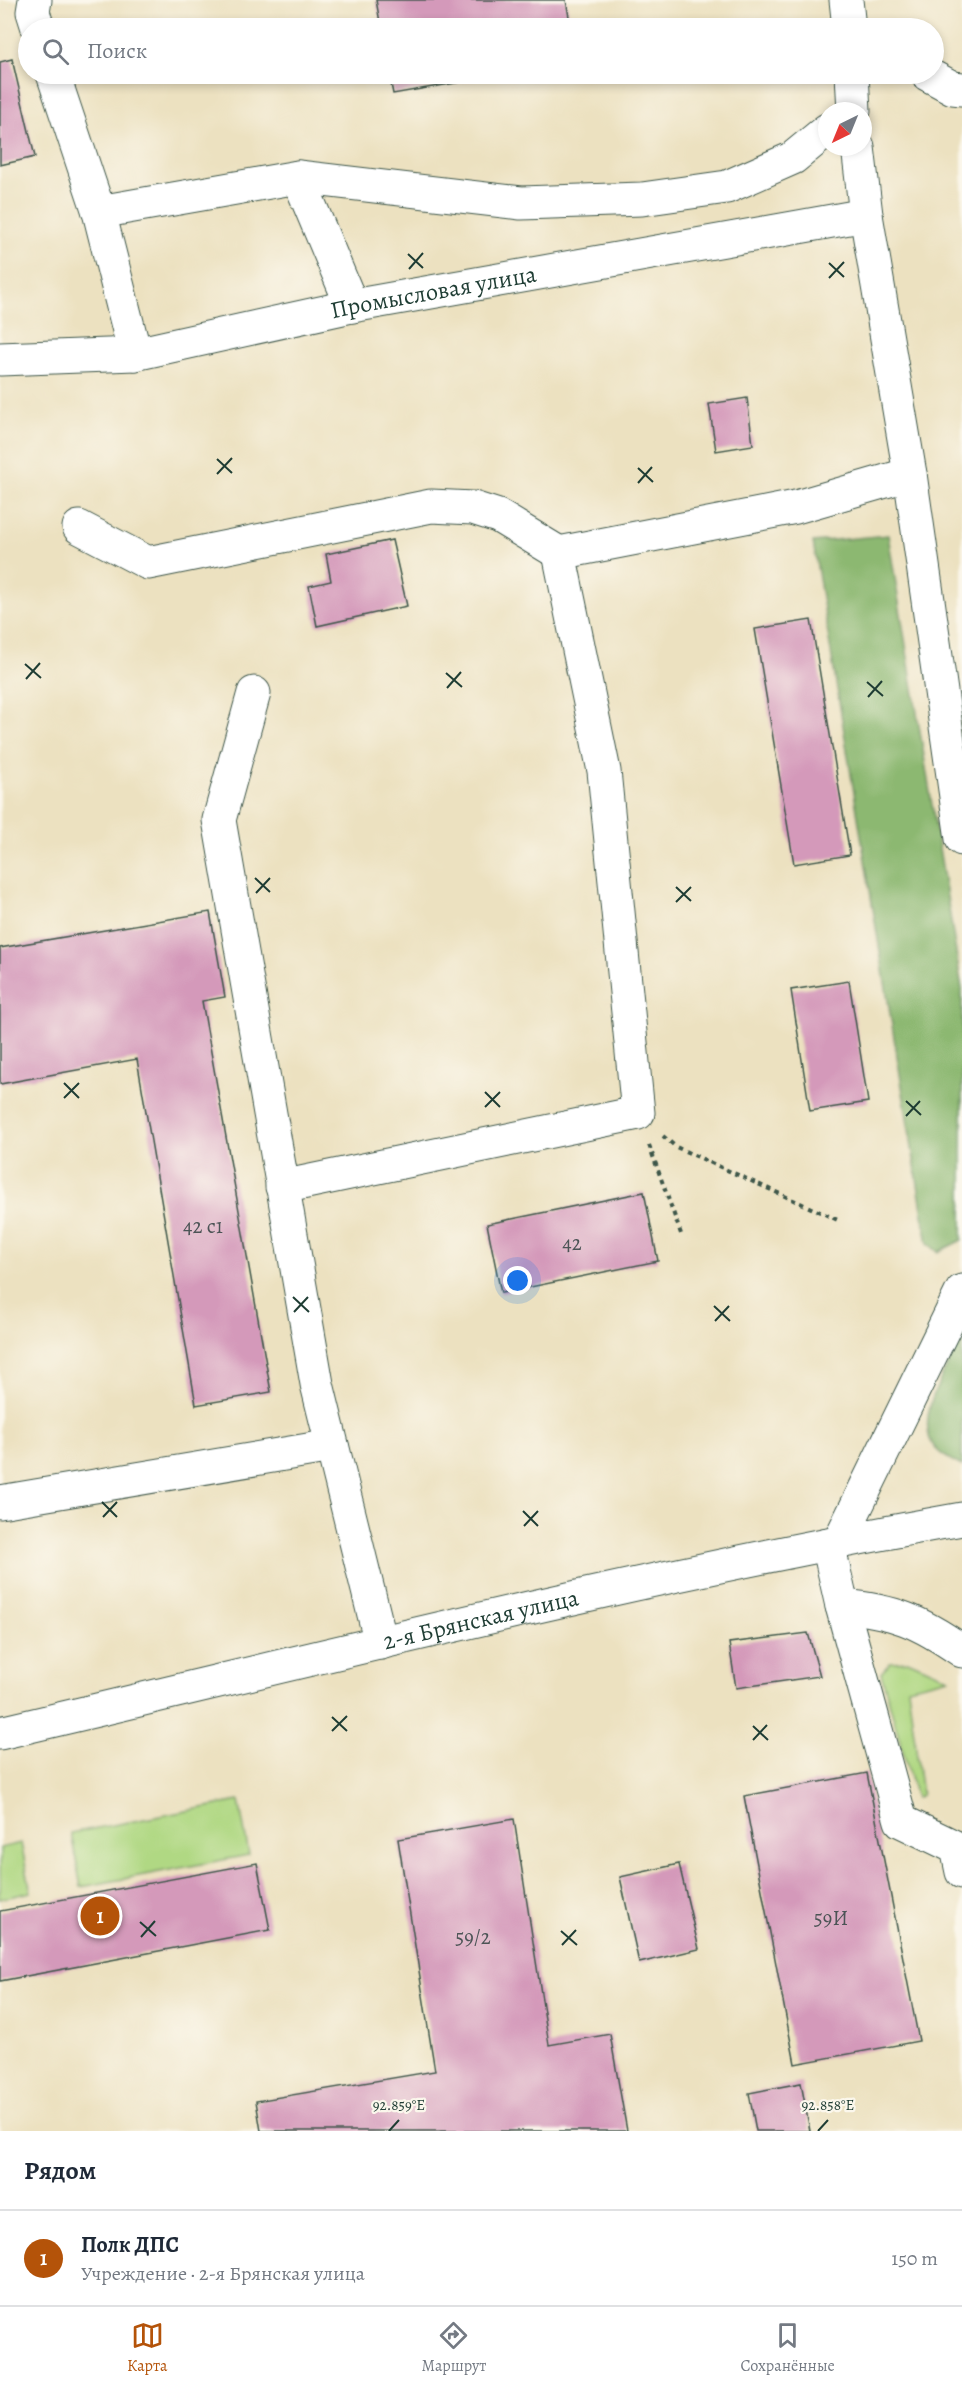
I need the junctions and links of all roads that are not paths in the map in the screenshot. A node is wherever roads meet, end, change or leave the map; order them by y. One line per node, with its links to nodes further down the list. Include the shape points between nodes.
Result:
1 (35, 0): 3 (street)
2 (846, 0): 4 (street)
3 (35, 18)
4 (848, 18)
5 (944, 83): 8 (street)
6 (56, 84): 13 (street)
7 (852, 84): 9 (street)
8 (962, 88)
9 (853, 102)
10 (818, 138): 12 (street, via 793,159 727,187 642,199 521,203)
11 (859, 156): 14 (street)
12 (298, 177): 13 (street); 15 (street)
13 (99, 212): 16 (street)
14 (866, 215): 15 (street, Промысловая улица); 18 (street)
15 (352, 306): 16 (street, Промысловая улица)
16 (135, 354): 17 (street, Промысловая улица)
17 (0, 359)
18 (910, 474): 20 (street, via 796,507); 22 (street)
19 (79, 527): 20 (street, via 148,563 431,506 473,508 498,516)
20 (559, 553): 23 (street, via 604,771 638,1113)
21 (254, 693): 23 (street, via 219,820)
22 (962, 839)
23 (282, 1186): 25 (street, via 316,1384)
24 (962, 1292): 28 (street)
25 (332, 1446): 26 (street); 30 (street)
26 (0, 1502)
27 (962, 1519): 28 (street, 2-я Брянская улица)
28 (834, 1542): 29 (street); 30 (street, 2-я Брянская улица)
29 (842, 1606): 31 (street, via 882,1610 905,1618); 33 (street, via 901,1821 957,1848)
30 (381, 1643): 32 (street, 2-я Брянская улица)
31 (962, 1651)
32 (0, 1733)
33 (962, 1872)

